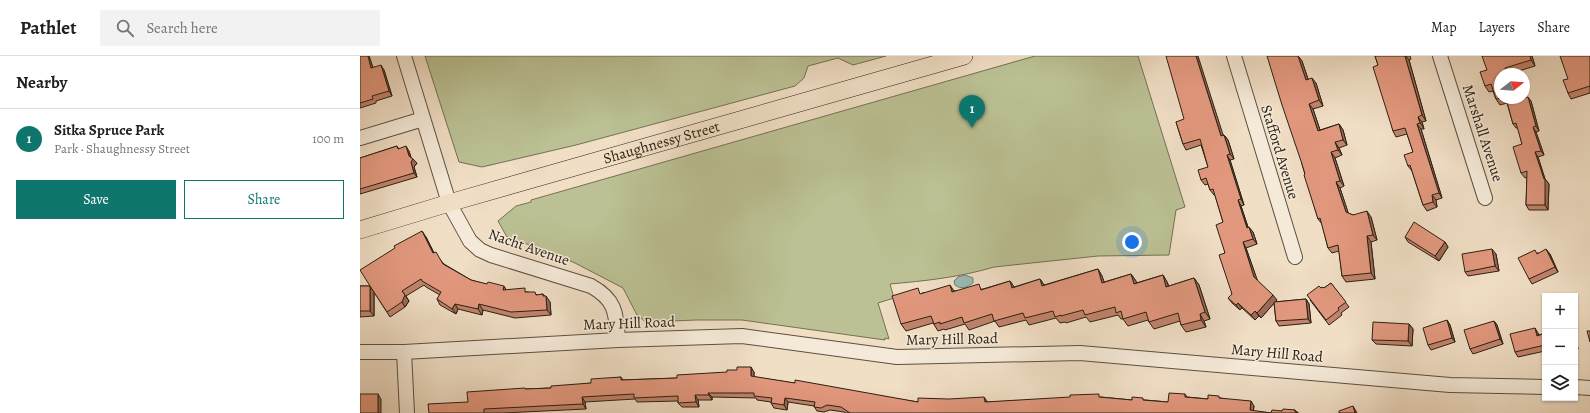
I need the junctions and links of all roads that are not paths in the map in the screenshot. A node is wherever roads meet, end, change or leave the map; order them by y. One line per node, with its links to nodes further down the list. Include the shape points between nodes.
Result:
1 (404, 56): 5 (street, Nacht Avenue)
2 (964, 56): 8 (main road, Shaughnessy Street)
3 (1234, 56): 10 (street, Stafford Avenue)
4 (1440, 56): 7 (street, Marshall Avenue)
5 (423, 119): 6 (street); 8 (street, Nacht Avenue)
6 (360, 138)
7 (1485, 198)
8 (449, 203): 9 (main road, Shaughnessy Street); 11 (street, Nacht Avenue, via 470,241 480,250 591,286 602,292 614,307)
9 (360, 230)
10 (1295, 257)
11 (618, 340): 13 (street, Mary Hill Road); 14 (street, Mary Hill Road, via 742,336 897,357 1080,353 1450,384)
12 (360, 352): 13 (street, Mary Hill Road)
13 (404, 352): 17 (street)
14 (1542, 387)
15 (1578, 387): 16 (street)
16 (1590, 388)
17 (407, 413)

